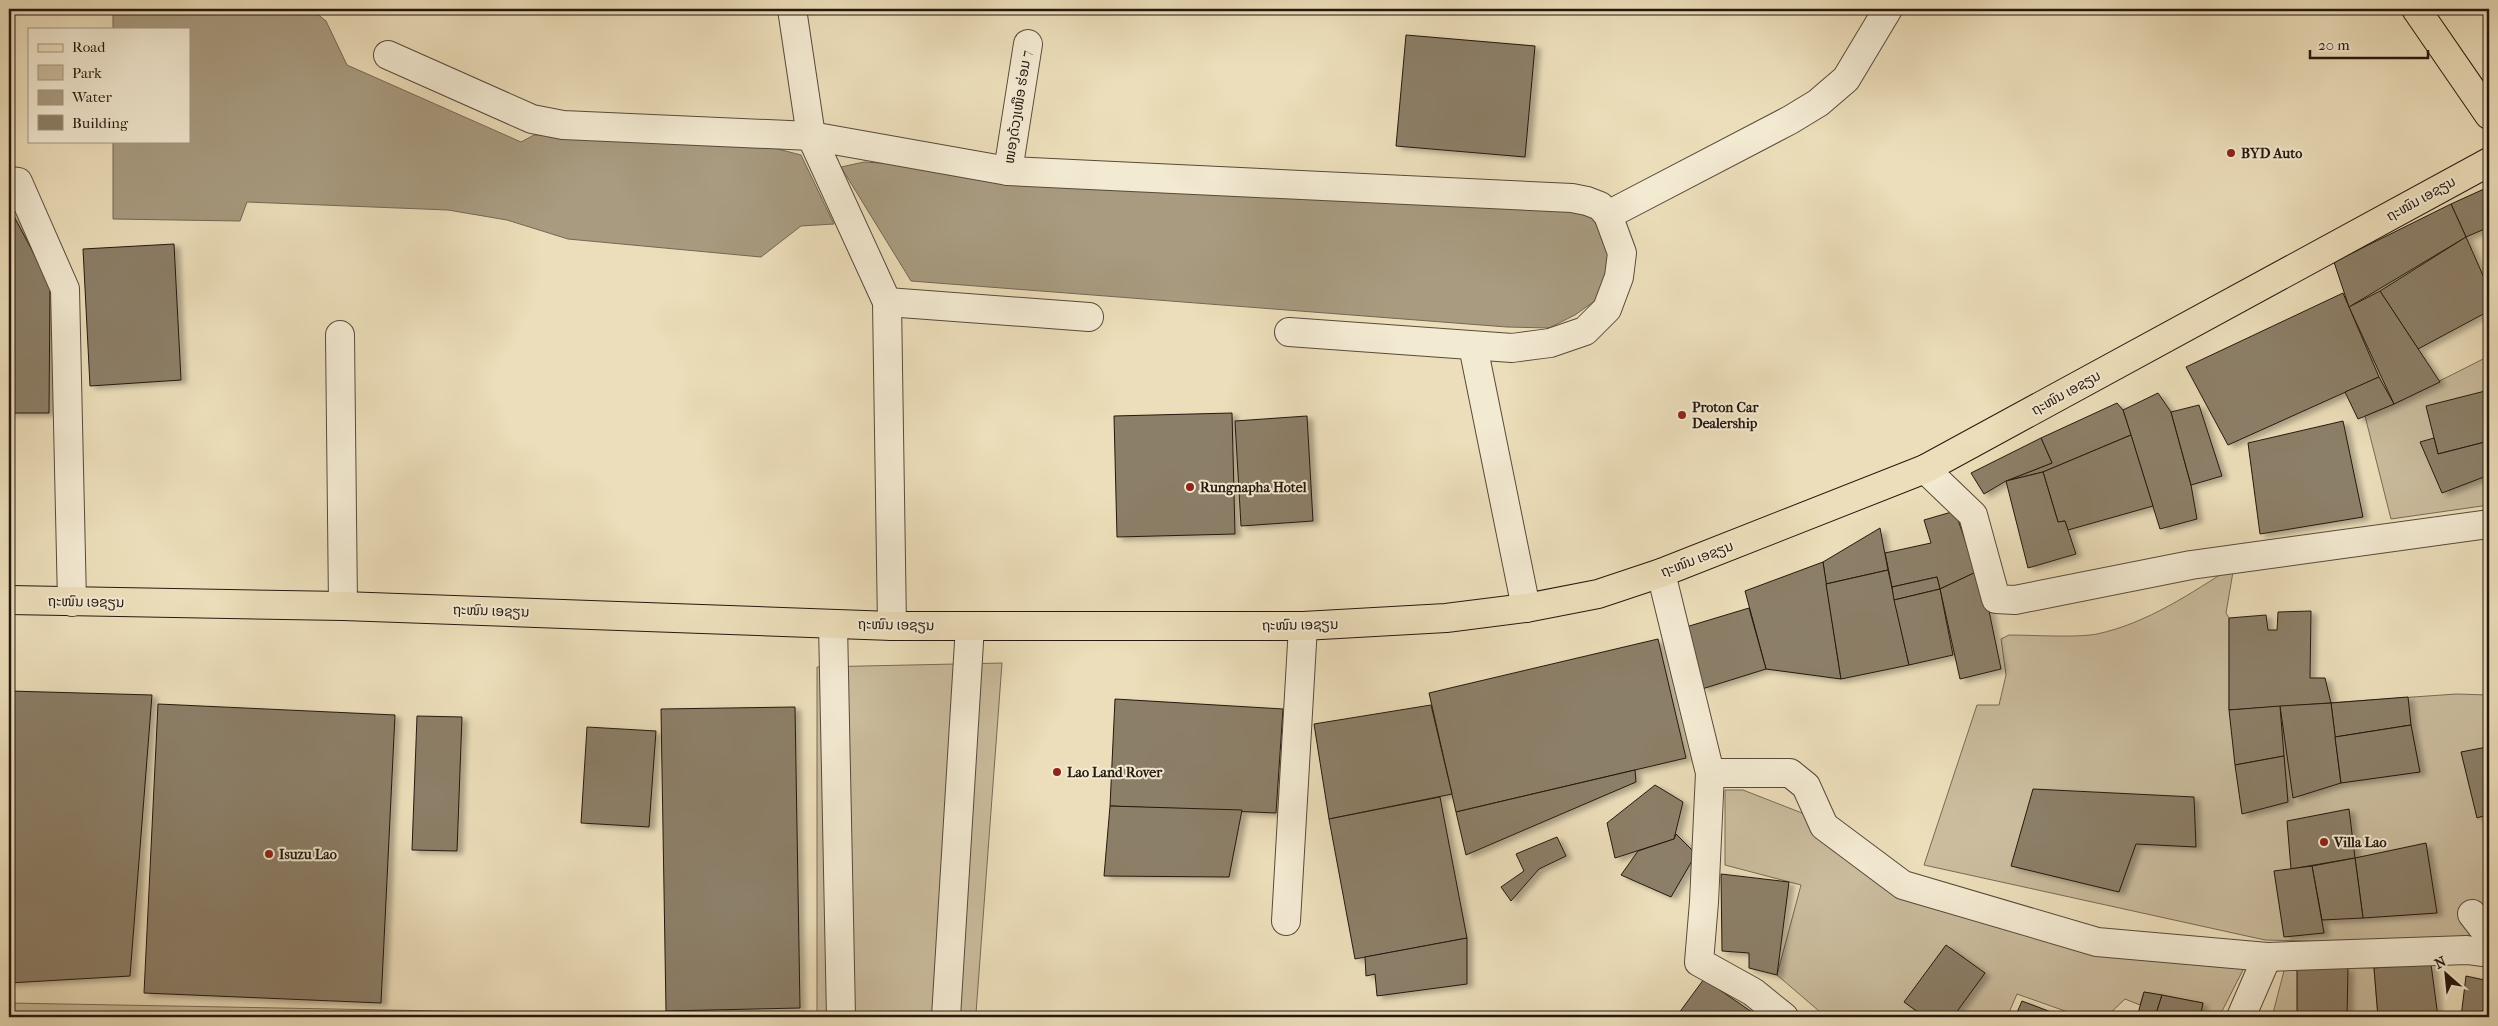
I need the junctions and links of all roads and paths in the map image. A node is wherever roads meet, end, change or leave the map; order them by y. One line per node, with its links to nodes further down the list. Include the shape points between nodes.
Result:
1 (792, 9): 7 (street)
2 (1888, 9): 11 (street, via 1846,79 1818,103)
3 (2416, 9): 6 (main road)
4 (1028, 44): 9 (street, ໜອງດ້ວງເໜືອ ຮ່ອມ 7)
5 (388, 55): 7 (street, via 532,119)
6 (2489, 115)
7 (813, 142): 9 (street); 12 (street)
8 (2489, 162): 17 (main road, ຖະໜົນ ເອຊຽນ)
9 (1008, 171): 11 (street, via 1572,198 1594,204)
10 (9, 181): 21 (street, via 18,182 65,289)
11 (1608, 215): 16 (street, via 1622,253 1619,277 1607,309 1585,331 1550,343 1512,348)
12 (887, 302): 13 (street); 25 (street)
13 (1089, 317)
14 (1289, 332): 16 (street)
15 (340, 335): 22 (street)
16 (1473, 346): 23 (street)
17 (1925, 469): 18 (street, via 1973,516 1996,599 2015,600 2191,565); 19 (main road, ຖະໜົນ ເອຊຽນ)
18 (2489, 524)
19 (1661, 573): 23 (main road, ຖະໜົນ ເອຊຽນ, via 1598,594); 28 (street)
20 (9, 600): 21 (main road, ຖະໜົນ ເອຊຽນ)
21 (72, 602): 22 (main road, ຖະໜົນ ເອຊຽນ)
22 (343, 606): 24 (main road, ຖະໜົນ ເອຊຽນ)
23 (1526, 608): 27 (main road, ຖະໜົນ ເອຊຽນ, via 1446,618)
24 (833, 624): 25 (main road, ຖະໜົນ ເອຊຽນ); 34 (street)
25 (892, 626): 26 (main road, ຖະໜົນ ເອຊຽນ)
26 (970, 626): 27 (main road, ຖະໜົນ ເອຊຽນ); 35 (street)
27 (1303, 626): 30 (street)
28 (1710, 773): 33 (street, via 1790,773 1806,786 1824,826 1903,885 2097,942); 36 (street, via 1699,962 1753,992)
29 (2472, 914): 31 (street)
30 (1286, 921)
31 (2489, 936)
32 (2489, 953): 33 (street, via 2467,950)
33 (2267, 957): 37 (street)
34 (841, 1017)
35 (946, 1017)
36 (1784, 1017)
37 (2241, 1017)

